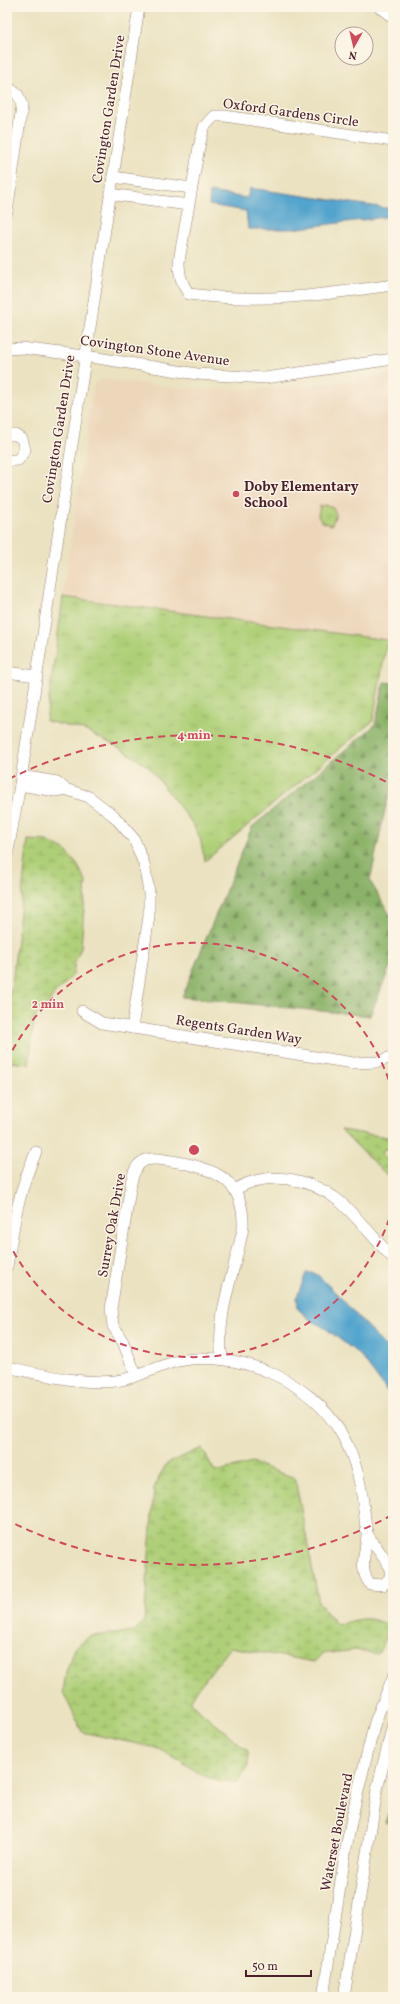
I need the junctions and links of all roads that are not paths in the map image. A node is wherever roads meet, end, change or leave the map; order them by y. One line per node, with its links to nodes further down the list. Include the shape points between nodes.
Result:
1 (139, 7): 6 (street, Covington Garden Drive)
2 (379, 7): 3 (street)
3 (393, 17)
4 (7, 86): 10 (street, via 18,95 22,106)
5 (393, 142): 7 (street, Oxford Gardens Circle, via 214,116 204,127)
6 (113, 177): 7 (street); 8 (street, Covington Garden Drive)
7 (191, 188): 9 (street, Oxford Gardens Circle)
8 (110, 194): 9 (street); 13 (street, Covington Garden Drive)
9 (188, 205): 11 (street, Oxford Gardens Circle, via 179,274 189,294 237,299 279,299)
10 (7, 212)
11 (393, 285)
12 (7, 349): 13 (street, Covington Stone Avenue, via 21,348)
13 (85, 356): 14 (street, Covington Stone Avenue, via 197,374 265,378); 18 (street, Covington Garden Drive)
14 (393, 359)
15 (7, 435): 16 (street, via 16,435 22,439 25,450 18,460)
16 (7, 461)
17 (7, 672): 18 (street)
18 (36, 676): 19 (street, Covington Garden Drive)
19 (21, 780): 20 (street, Covington Garden Drive); 22 (street, via 55,791 65,788 89,797 114,816 134,839 144,864 149,892 149,916)
20 (7, 856)
21 (82, 1011): 22 (street, Regents Garden Way, via 102,1023)
22 (132, 1028): 23 (street, Regents Garden Way, via 353,1062 378,1062)
23 (393, 1056)
24 (36, 1152): 27 (street, via 25,1176 16,1207)
25 (234, 1190): 26 (street, via 247,1182 270,1178 309,1185 338,1200); 28 (street, Surrey Oak Drive, via 241,1207 243,1228 224,1305 220,1344); 30 (street, Surrey Oak Drive, via 218,1174 197,1165 152,1159 144,1160 138,1165 134,1173 111,1317)
26 (393, 1258)
27 (7, 1266)
28 (222, 1359): 30 (street, via 179,1361); 31 (street, via 261,1369 294,1384 331,1419 341,1433 356,1467 362,1488)
29 (7, 1367): 30 (street, via 93,1382 116,1381)
30 (136, 1375)
31 (367, 1534)
32 (393, 1676): 34 (street, Waterset Boulevard, via 375,1722 355,1803)
33 (393, 1724): 35 (street, via 377,1790)
34 (323, 1997)
35 (344, 1997)

